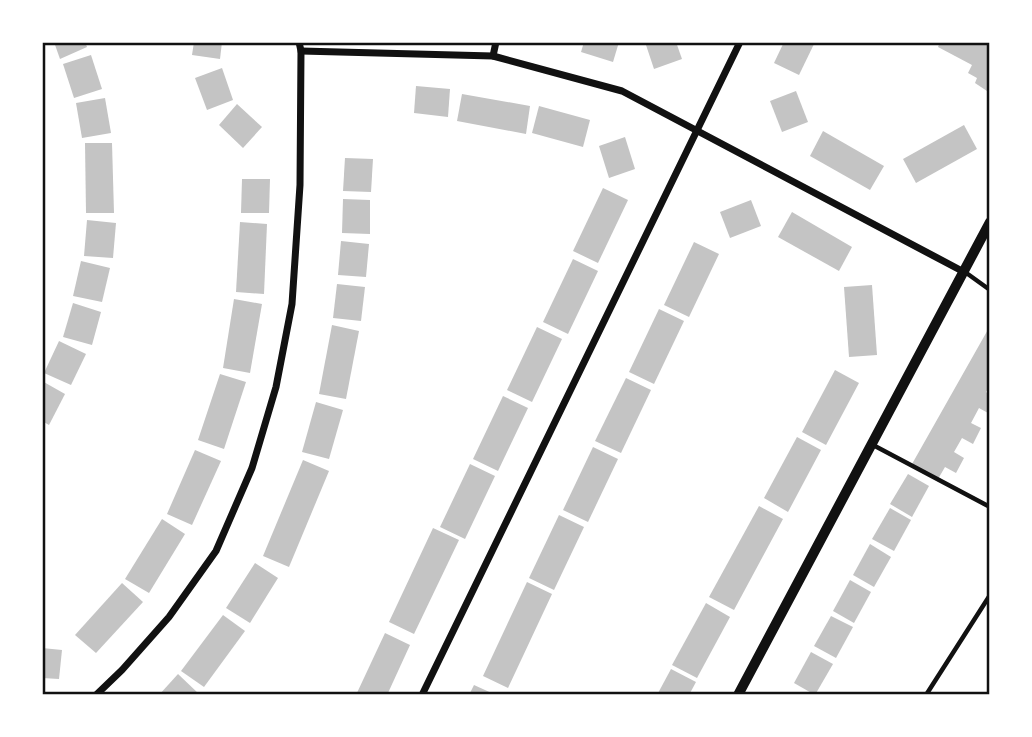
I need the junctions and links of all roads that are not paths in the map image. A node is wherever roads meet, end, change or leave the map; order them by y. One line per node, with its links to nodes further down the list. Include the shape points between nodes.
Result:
1 (299, 42): 4 (street)
2 (496, 42): 5 (street)
3 (740, 42): 6 (street)
4 (301, 51): 5 (street); 13 (street, via 300,185 292,304 276,387 252,468 216,551 169,617)
5 (493, 56): 6 (street, via 622,91)
6 (698, 130): 8 (street); 14 (street)
7 (990, 222): 8 (street)
8 (964, 272): 9 (lane); 10 (street)
9 (990, 290)
10 (872, 445): 11 (lane); 15 (street)
11 (990, 507)
12 (990, 596): 16 (lane)
13 (96, 695)
14 (422, 695)
15 (738, 695)
16 (926, 695)

